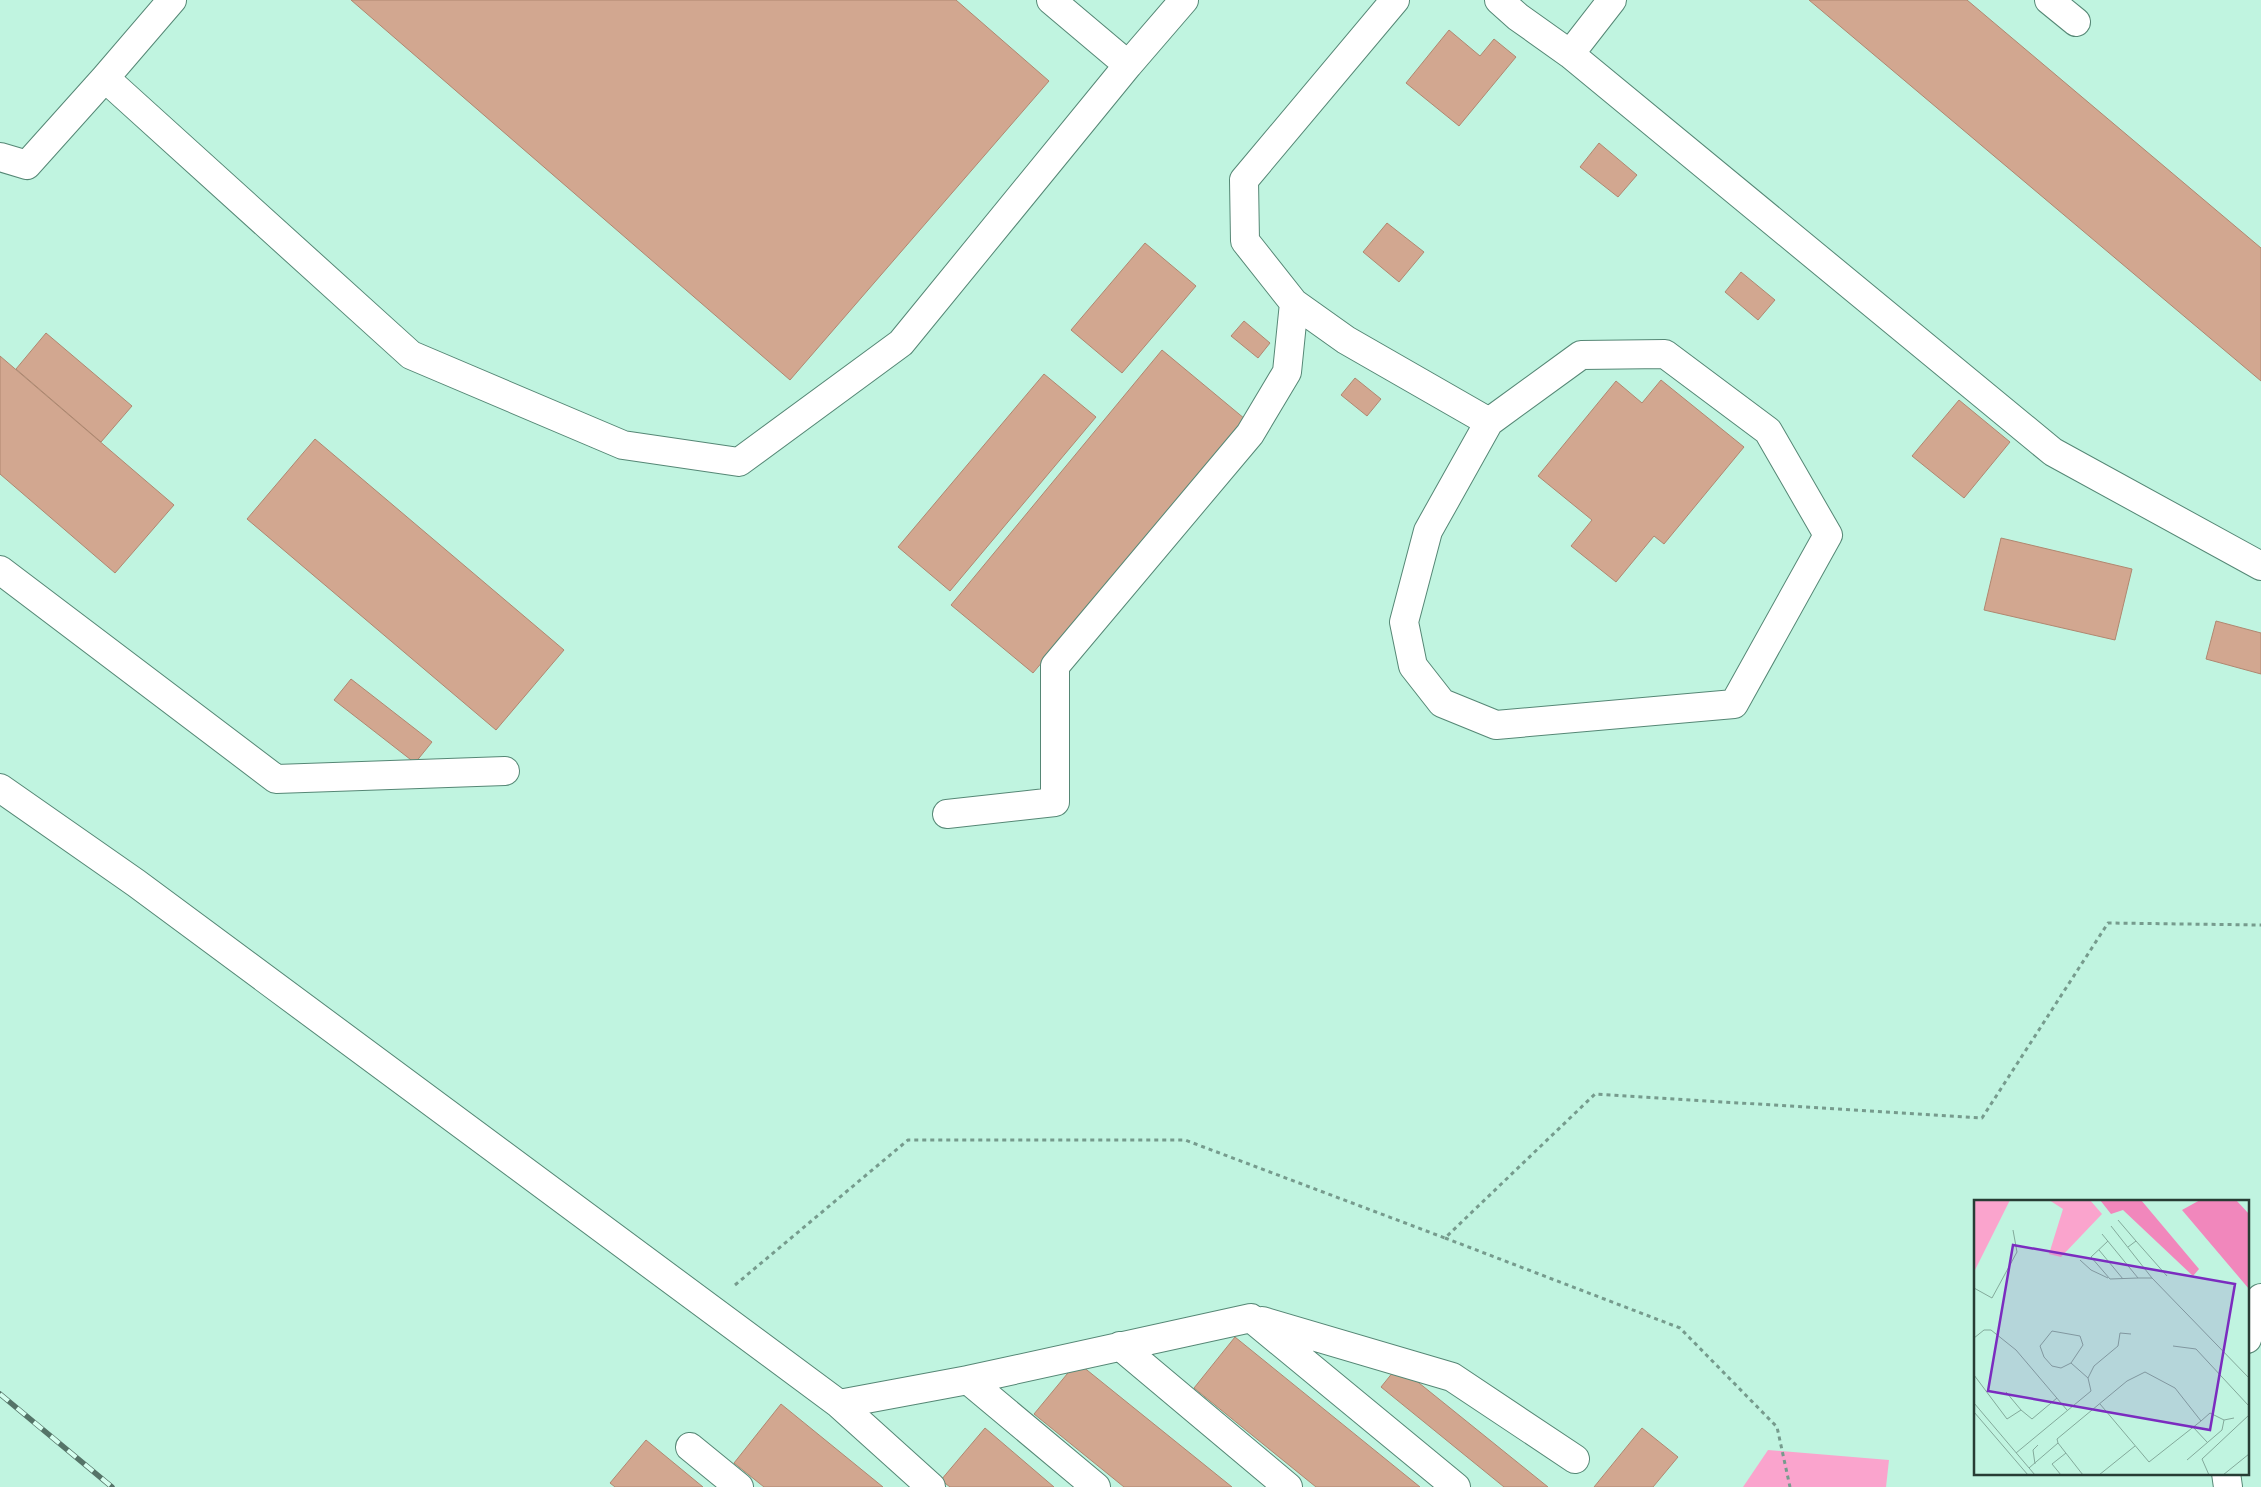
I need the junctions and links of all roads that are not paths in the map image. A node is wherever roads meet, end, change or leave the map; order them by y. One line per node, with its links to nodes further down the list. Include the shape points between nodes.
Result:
1 (171, 0): 11 (lane)
2 (1051, 0): 10 (lane)
3 (1184, 0): 10 (lane)
4 (1395, 0): 13 (lane, via 1244,180 1245,241)
5 (1499, 0): 9 (lane)
6 (1612, 0): 9 (lane)
7 (2050, 0): 8 (lane)
8 (2076, 22)
9 (1570, 54): 15 (lane, via 2053,452)
10 (1128, 65): 11 (lane, via 901,343 739,462 623,445 411,355)
11 (105, 78): 12 (lane, via 27,165)
12 (0, 157)
13 (1294, 303): 14 (lane, via 1346,340); 19 (lane, via 1287,372 1250,434 1055,666 1055,802)
14 (1489, 422): 14 (lane, via 1581,355 1665,354 1768,431 1828,535 1734,704 1496,725 1442,703 1413,666 1404,622 1428,531)
15 (2261, 566)
16 (0, 570): 17 (lane, via 276,779)
17 (505, 771)
18 (0, 788): 25 (lane, via 136,883)
19 (947, 814)
20 (2261, 1298): 22 (lane)
21 (1251, 1318): 23 (lane); 27 (lane, via 1452,1377); 33 (lane)
22 (2248, 1336)
23 (1120, 1346): 24 (lane); 32 (lane)
24 (968, 1380): 25 (lane); 31 (lane)
25 (839, 1404): 30 (lane)
26 (690, 1447): 29 (lane)
27 (1575, 1459)
28 (2226, 1474): 34 (lane)
29 (739, 1487)
30 (931, 1487)
31 (1096, 1487)
32 (1288, 1487)
33 (1456, 1487)
34 (2228, 1487)

